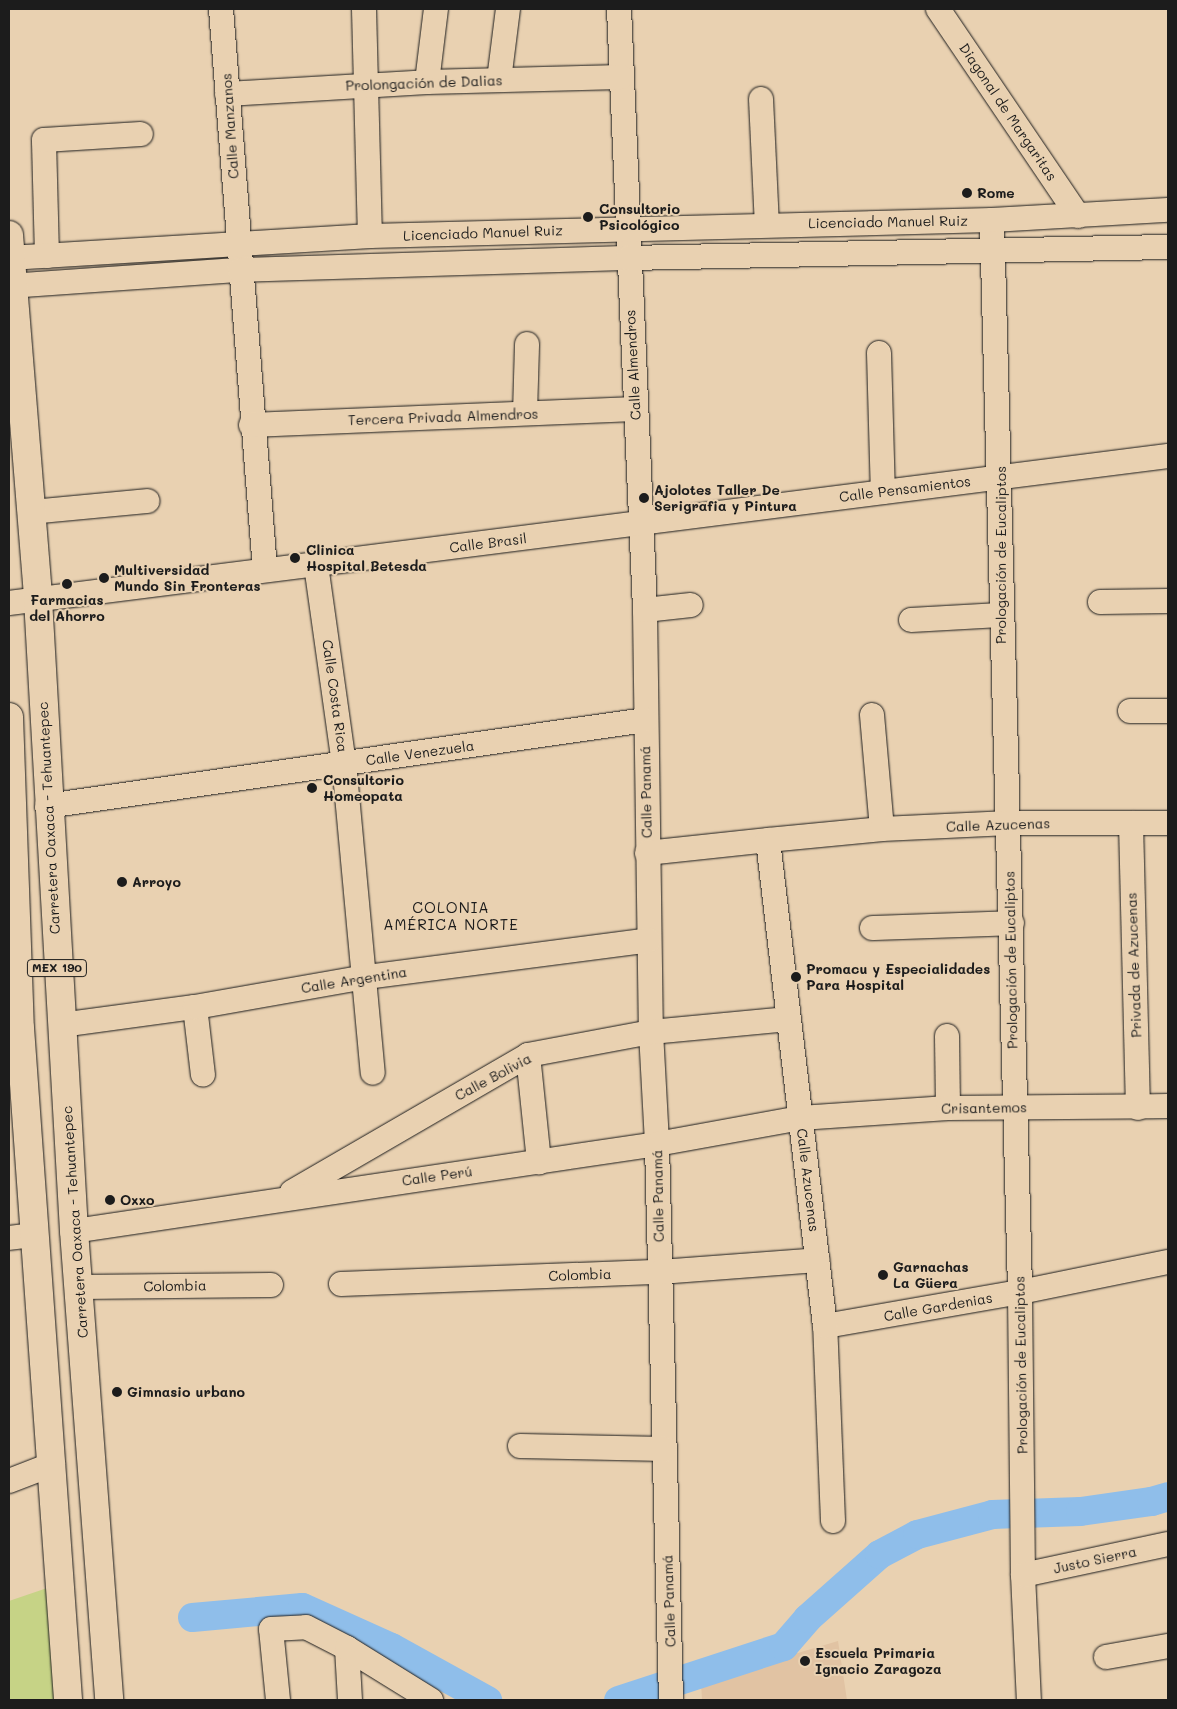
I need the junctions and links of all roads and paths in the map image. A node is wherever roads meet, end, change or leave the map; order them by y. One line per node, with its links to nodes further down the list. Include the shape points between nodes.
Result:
1 (221, 9): 11 (street, Calle Manzanos)
2 (364, 9): 10 (street)
3 (436, 9): 9 (street)
4 (508, 9): 8 (street)
5 (619, 9): 7 (street, Calle Almendros)
6 (938, 9): 15 (street, Diagonal de Margaritas)
7 (621, 77): 8 (street, Prolongación de Dalias); 18 (street, Calle Almendros)
8 (499, 80): 9 (street, Prolongación de Dalias)
9 (428, 82): 10 (street, Prolongación de Dalias)
10 (366, 84): 11 (street, Prolongación de Dalias); 19 (street)
11 (227, 94): 20 (street, Calle Manzanos)
12 (761, 99): 17 (street)
13 (141, 134): 24 (street, via 44,140)
14 (1168, 210): 15 (street, Licenciado Manuel Ruiz)
15 (1078, 216): 16 (street, Licenciado Manuel Ruiz)
16 (992, 220): 17 (street, Licenciado Manuel Ruiz); 23 (street, Prologación de Eucaliptos)
17 (766, 224): 18 (street, Licenciado Manuel Ruiz)
18 (627, 229): 19 (street, Licenciado Manuel Ruiz); 25 (street, Calle Almendros)
19 (370, 236): 20 (street, Licenciado Manuel Ruiz)
20 (238, 244): 24 (street, Licenciado Manuel Ruiz); 26 (street, Calle Manzanos)
21 (1168, 247): 23 (street, Licenciado Manuel Ruiz)
22 (9, 250): 24 (street, Licenciado Manuel Ruiz); 27 (main road, Carretera Oaxaca - Tehuantepec / MEX 190)
23 (994, 251): 25 (street, Licenciado Manuel Ruiz); 34 (street, Prologación de Eucaliptos)
24 (47, 256)
25 (628, 258): 26 (street, Licenciado Manuel Ruiz); 30 (street, Calle Almendros)
26 (240, 270): 27 (street, Licenciado Manuel Ruiz); 32 (street, Calle Manzanos)
27 (10, 286): 37 (main road, Carretera Oaxaca - Tehuantepec / MEX 190)
28 (527, 344): 31 (street)
29 (879, 353): 35 (street)
30 (635, 409): 31 (street, Tercera Privada Almendros); 38 (street, Calle Almendros)
31 (525, 413): 32 (street, Tercera Privada Almendros)
32 (251, 425): 40 (street)
33 (1168, 456): 34 (street, Calle Pensamientos)
34 (1001, 477): 35 (street, Calle Pensamientos); 47 (street, Prologación de Eucaliptos)
35 (883, 492): 38 (street, Calle Pensamientos)
36 (147, 501): 37 (street)
37 (31, 512): 41 (main road, Carretera Oaxaca - Tehuantepec / MEX 190)
38 (641, 523): 39 (street, Calle Brasil); 46 (street, Calle Almendros)
39 (316, 565): 40 (street, Calle Brasil); 54 (street, Calle Costa Rica)
40 (265, 569): 41 (street, Calle Brasil)
41 (38, 599): 44 (street, Calle Brasil); 55 (main road, Carretera Oaxaca - Tehuantepec / MEX 190)
42 (1168, 601): 43 (street)
43 (1100, 602)
44 (9, 603)
45 (691, 606): 46 (street)
46 (645, 610): 53 (street, Calle Almendros)
47 (1000, 615): 48 (street); 57 (street, Prologación de Eucaliptos)
48 (911, 620)
49 (1168, 710): 50 (street)
50 (1130, 711)
51 (872, 715): 60 (street)
52 (9, 717): 56 (main road, MEX 190)
53 (645, 720): 54 (street, Calle Venezuela); 62 (street, Calle Panamá)
54 (344, 764): 55 (street, Calle Venezuela); 66 (street, Calle Costa Rica)
55 (47, 806): 69 (main road, Carretera Oaxaca - Tehuantepec / MEX 190)
56 (11, 811): 70 (main road, MEX 190)
57 (1008, 823): 58 (street, Calle Azucenas); 60 (street, Calle Azucenas); 63 (street, Prologación de Eucaliptos)
58 (1130, 823): 59 (street, Calle Azucenas); 79 (street, Privada de Azucenas)
59 (1168, 823)
60 (882, 829): 61 (street, Calle Azucenas)
61 (768, 840): 62 (street, Calle Azucenas); 68 (street, Calle Azucenas)
62 (647, 854): 65 (street, Calle Panamá)
63 (1012, 923): 64 (street); 78 (street, Prologación de Eucaliptos)
64 (872, 928)
65 (649, 940): 66 (street, Calle Argentina); 71 (street, Calle Panamá)
66 (366, 977): 67 (street, Calle Argentina); 74 (street, Calle Costa Rica)
67 (195, 1007): 69 (street, Calle Argentina); 75 (street)
68 (788, 1019): 71 (street, Calle Bolivia); 80 (street, Calle Azucenas)
69 (61, 1025): 84 (main road, Carretera Oaxaca - Tehuantepec / MEX 190)
70 (14, 1029): 85 (main road, MEX 190)
71 (651, 1032): 73 (street, Calle Bolivia); 81 (street, Calle Panamá)
72 (946, 1036): 77 (street)
73 (528, 1055): 82 (street); 83 (street, Calle Bolivia)
74 (373, 1073)
75 (203, 1075)
76 (1168, 1106): 79 (street, Crisantemos)
77 (948, 1108): 78 (street, Crisantemos); 80 (street, Crisantemos)
78 (1014, 1108): 79 (street, Crisantemos); 92 (street, Prologación de Eucaliptos)
79 (1138, 1108)
80 (800, 1118): 81 (street, Calle Perú); 86 (street, Calle Azucenas)
81 (657, 1144): 82 (street, Calle Perú); 88 (street, Calle Panamá)
82 (539, 1162): 83 (street, Calle Perú)
83 (282, 1197): 84 (street, Calle Perú)
84 (74, 1230): 91 (main road, Carretera Oaxaca - Tehuantepec / MEX 190)
85 (21, 1236): 96 (main road, MEX 190)
86 (818, 1260): 88 (street, Colombia); 93 (street, Calle Azucenas)
87 (1168, 1262): 92 (street, Calle Gardenias)
88 (660, 1272): 89 (street, Colombia); 95 (street, Calle Panamá)
89 (341, 1284)
90 (271, 1285): 91 (street, Colombia)
91 (80, 1287): 105 (main road, Carretera Oaxaca - Tehuantepec / MEX 190)
92 (1020, 1292): 93 (street, Calle Gardenias); 100 (street, Prologación de Eucaliptos)
93 (825, 1326): 98 (street, Calle Azucenas)
94 (520, 1446): 95 (street)
95 (665, 1449): 109 (street, Calle Panamá)
96 (53, 1464): 97 (street); 104 (main road, MEX 190)
97 (9, 1481)
98 (833, 1521)
99 (1168, 1544): 100 (street, Justo Sierra)
100 (1023, 1575): 110 (street, Prologación de Eucaliptos)
101 (1168, 1646): 103 (street)
102 (347, 1648): 106 (street, via 306,1628 271,1629); 107 (street); 108 (street)
103 (1106, 1658)
104 (68, 1700)
105 (109, 1700)
106 (278, 1700)
107 (350, 1700)
108 (431, 1700)
109 (671, 1700)
110 (1029, 1700)

